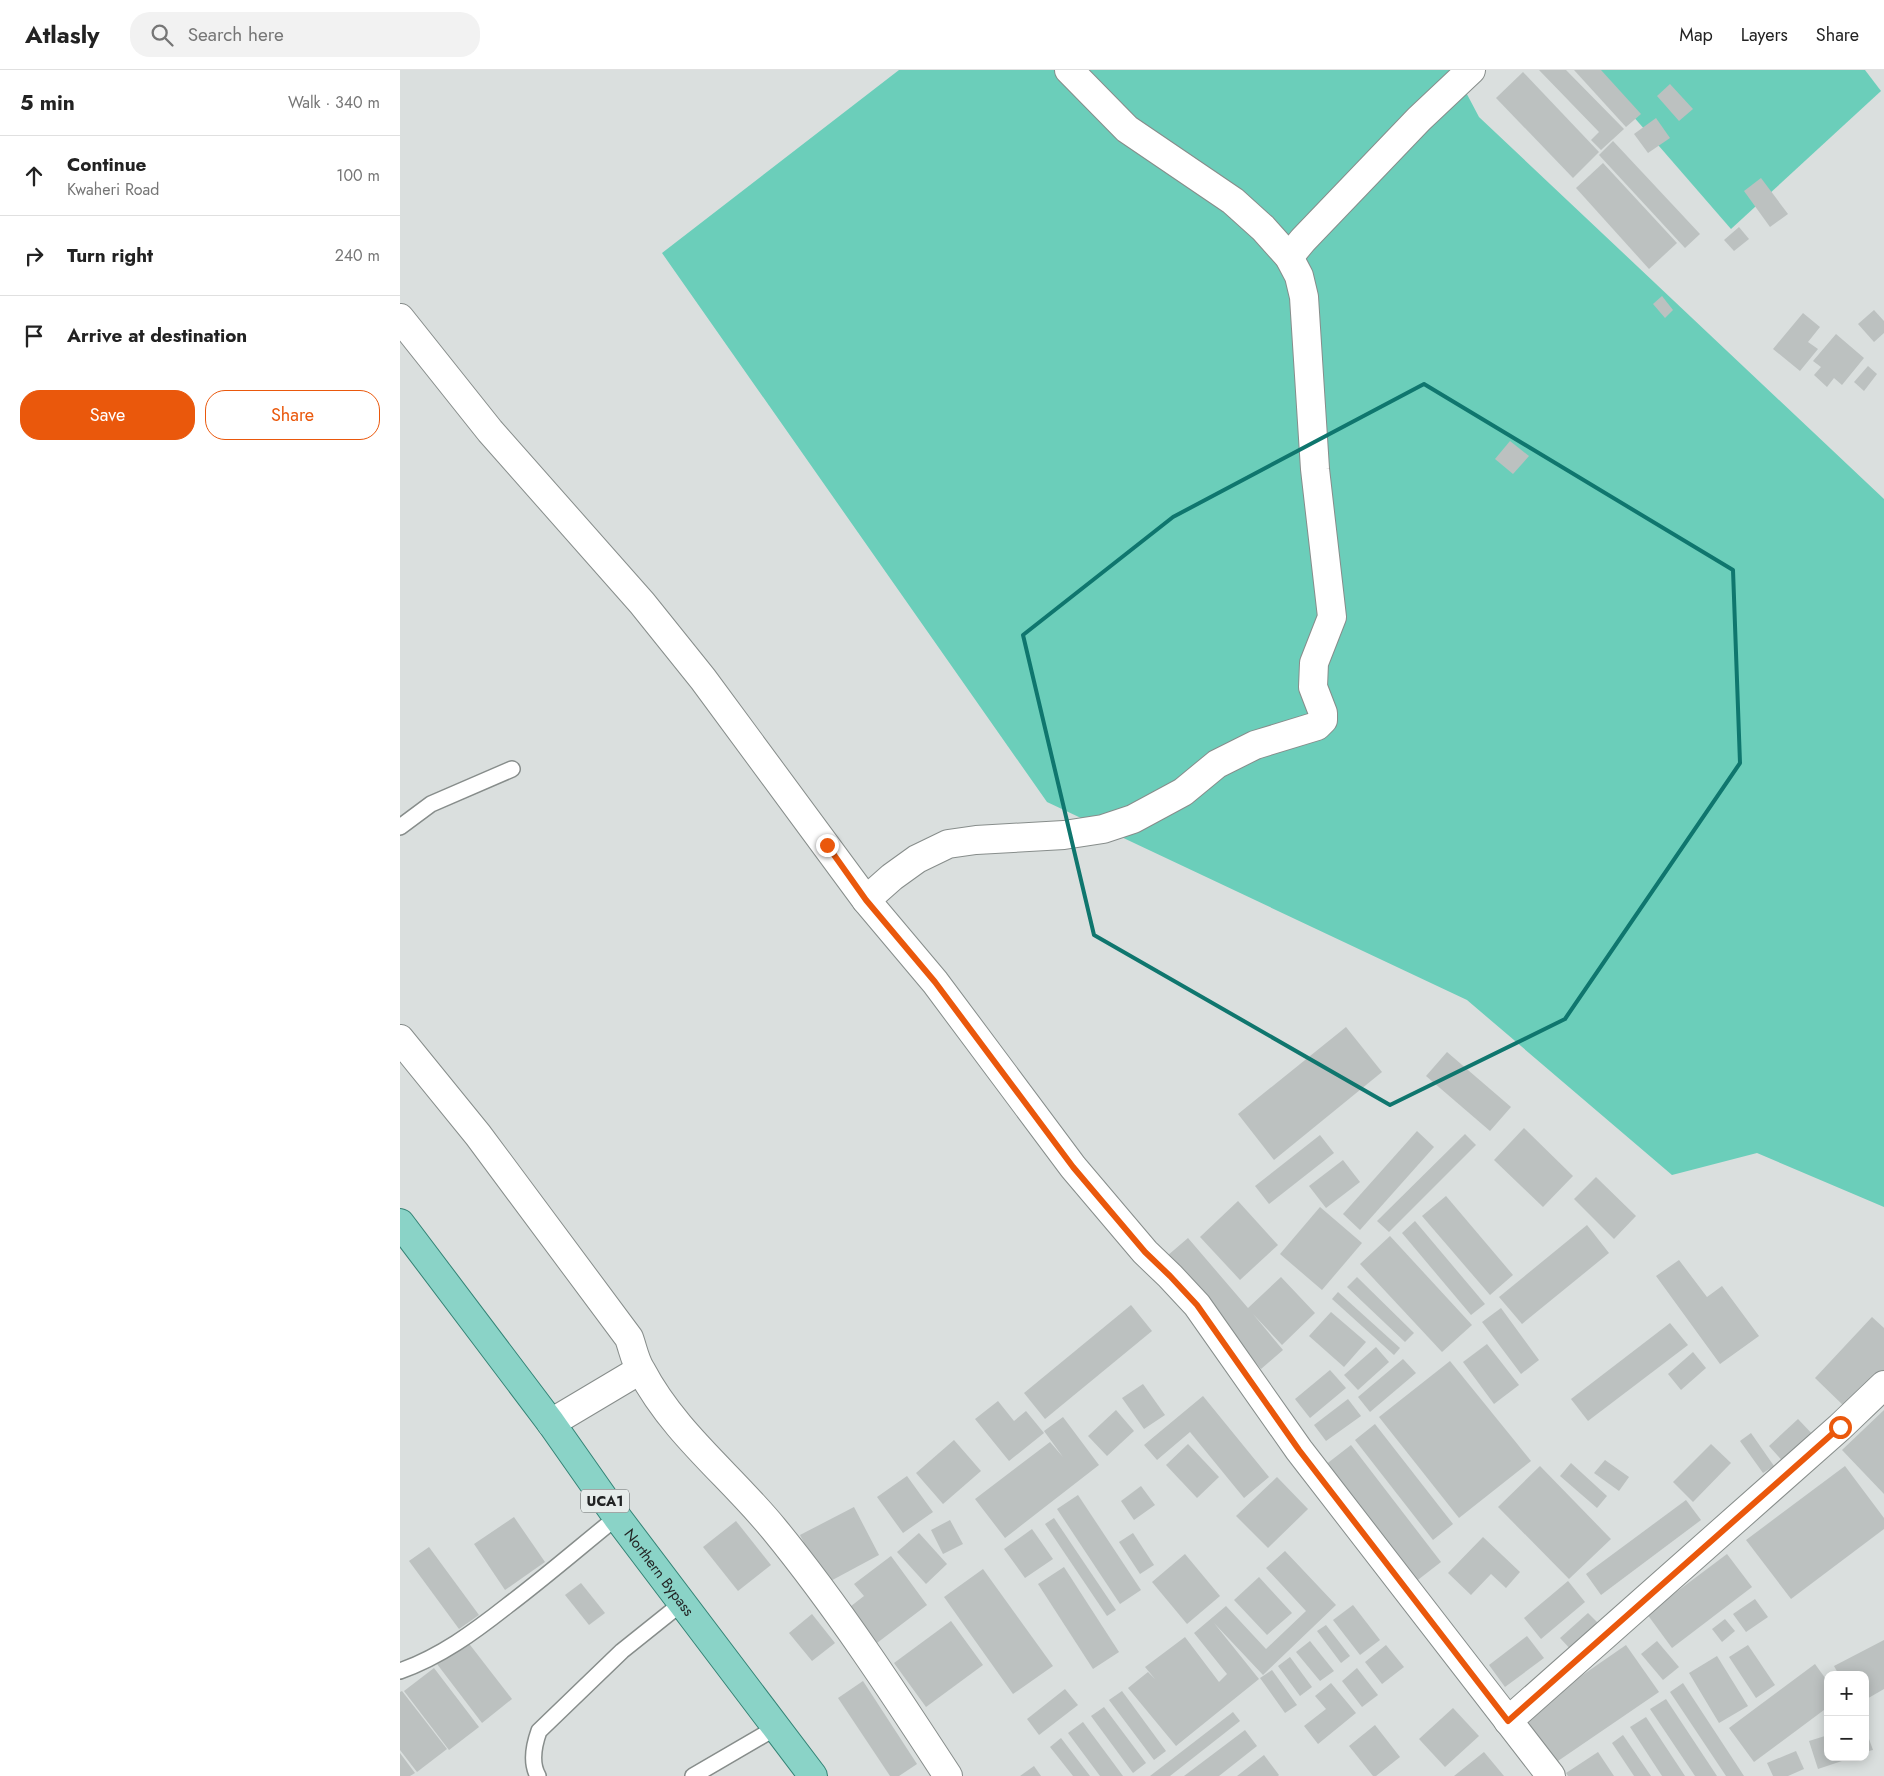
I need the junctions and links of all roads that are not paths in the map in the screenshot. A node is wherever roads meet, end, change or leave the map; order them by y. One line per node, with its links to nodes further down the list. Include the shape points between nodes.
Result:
1 (1069, 70): 3 (street, via 1127,129 1232,201)
2 (1471, 70): 3 (street)
3 (1289, 257): 7 (street, via 1299,276 1304,297 1315,469 1332,617 1314,663 1313,687 1323,713 1322,720 1317,726 1255,745 1217,764 1183,792 1133,819 1103,829 1064,836 948,844 917,858)
4 (400, 318): 7 (street, via 490,431 642,603 703,679)
5 (512, 769): 6 (lane, via 431,804)
6 (400, 827)
7 (866, 900): 16 (street, via 935,982 1079,1174 1145,1252 1197,1305 1299,1450)
8 (400, 1040): 10 (street, via 478,1135 629,1338)
9 (400, 1224): 12 (main road, Northern Bypass / UCA1)
10 (640, 1370): 12 (street); 21 (street, via 674,1421 755,1507 804,1567)
11 (1884, 1385): 16 (street)
12 (551, 1424): 13 (main road, Northern Bypass / UCA1)
13 (617, 1517): 14 (main road, Northern Bypass / UCA1); 15 (lane, via 474,1632 420,1664)
14 (682, 1603): 17 (main road, Northern Bypass / UCA1); 18 (lane, via 622,1651 539,1731 533,1748)
15 (400, 1671)
16 (1508, 1721): 22 (street)
17 (777, 1727): 19 (lane); 20 (main road, Northern Bypass / UCA1)
18 (538, 1776)
19 (693, 1776)
20 (813, 1776)
21 (948, 1776)
22 (1551, 1776)

